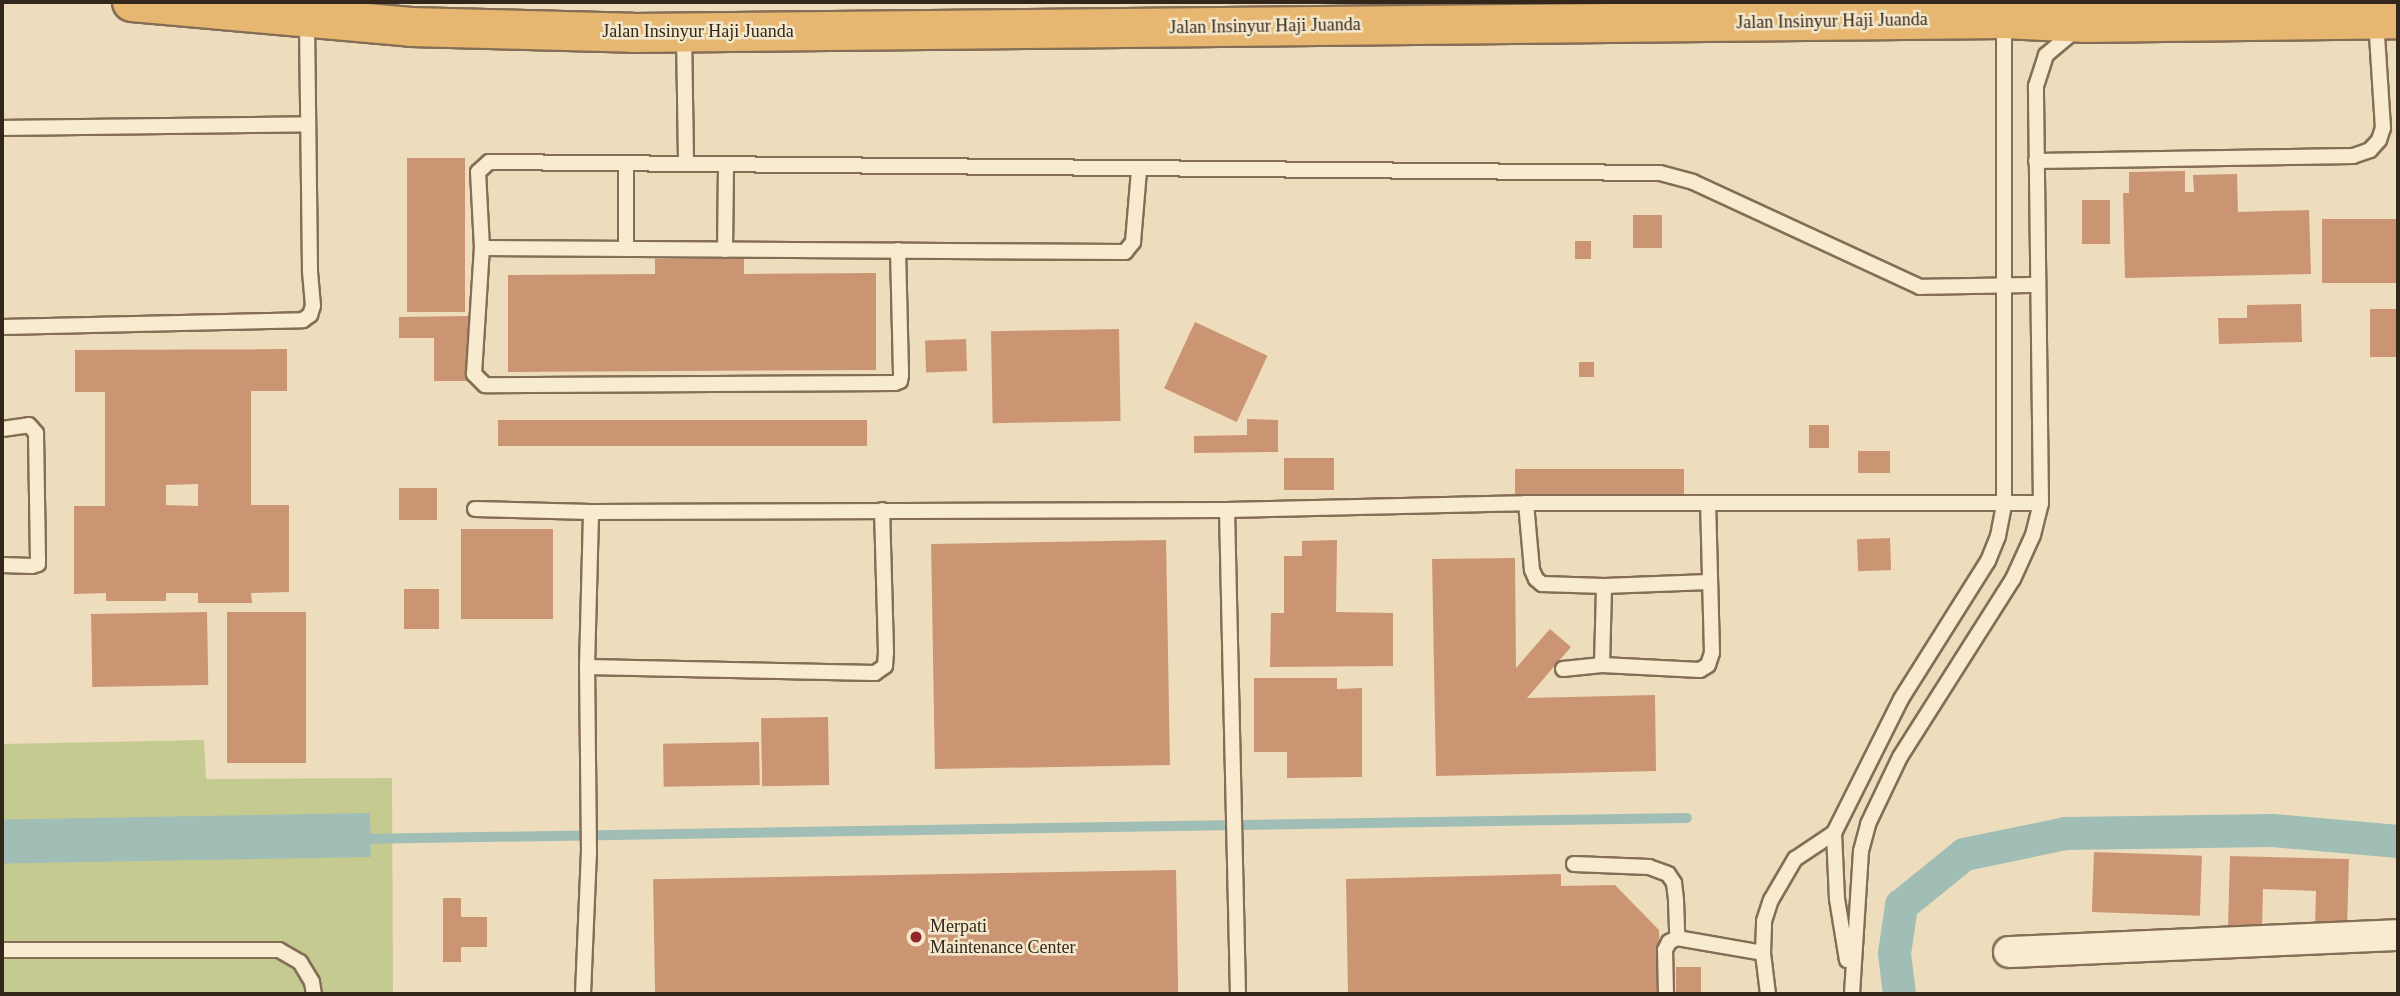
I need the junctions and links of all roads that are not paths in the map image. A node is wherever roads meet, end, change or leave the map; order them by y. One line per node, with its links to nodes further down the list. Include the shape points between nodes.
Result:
1 (132, 2): 3 (highway, Jalan Insinyur Haji Juanda)
2 (1193, 14): 4 (highway, Jalan Insinyur Haji Juanda); 7 (highway, Jalan Insinyur Haji Juanda)
3 (307, 17): 7 (highway, Jalan Insinyur Haji Juanda, via 437,28); 8 (lane)
4 (2004, 19): 6 (highway, Jalan Insinyur Haji Juanda); 20 (lane)
5 (2387, 19): 6 (highway, Jalan Insinyur Haji Juanda); 10 (lane, via 2383,128 2370,150 2353,156)
6 (2086, 23): 10 (lane, via 2046,55 2040,68)
7 (684, 32): 11 (lane)
8 (308, 124): 9 (lane); 21 (lane, via 313,306 303,320)
9 (2, 128)
10 (2036, 161): 19 (lane)
11 (686, 164): 12 (lane); 13 (lane)
12 (726, 164): 14 (lane); 17 (lane)
13 (625, 165): 15 (lane, via 482,165 478,172); 16 (lane)
14 (1139, 170): 18 (lane, via 1133,242 1125,252); 20 (lane, via 1660,173 1693,183 1920,287)
15 (482, 248): 16 (lane); 18 (lane, via 474,374 485,385 895,383 901,375)
16 (626, 249): 17 (lane)
17 (725, 250): 18 (lane)
18 (898, 250)
19 (2037, 285): 20 (lane); 25 (lane)
20 (2005, 287): 26 (lane)
21 (2, 327)
22 (2, 429): 31 (lane, via 29,425 36,433 38,559 32,566)
23 (1526, 503): 24 (lane); 29 (lane); 33 (lane, via 1536,579 1542,584)
24 (1708, 503): 26 (lane); 32 (lane)
25 (2041, 503): 26 (lane); 44 (lane, via 2033,535 2013,579 1900,757 1868,824 1861,851)
26 (2004, 504): 37 (lane, via 1988,561 1901,699)
27 (475, 509): 30 (lane)
28 (882, 510): 29 (lane); 30 (lane); 35 (lane, via 885,666 875,673)
29 (1227, 510): 47 (lane)
30 (591, 512): 35 (lane)
31 (2, 565)
32 (1709, 582): 33 (lane); 34 (lane, via 1712,653 1708,665 1700,670)
33 (1604, 586): 34 (lane)
34 (1602, 665): 36 (lane)
35 (587, 667): 46 (lane, via 589,853)
36 (1563, 669)
37 (1834, 833): 43 (lane, via 1796,859 1784,876 1764,921); 44 (lane, via 1837,899)
38 (1574, 864): 40 (lane, via 1649,867 1668,874 1674,883)
39 (2398, 935): 42 (street)
40 (1677, 938): 43 (lane); 48 (lane, via 1668,942 1665,950)
41 (2, 950): 45 (lane, via 279,950 300,962)
42 (2009, 952)
43 (1762, 953): 49 (lane)
44 (1851, 988)
45 (314, 994)
46 (583, 994)
47 (1238, 994)
48 (1666, 994)
49 (1768, 994)

